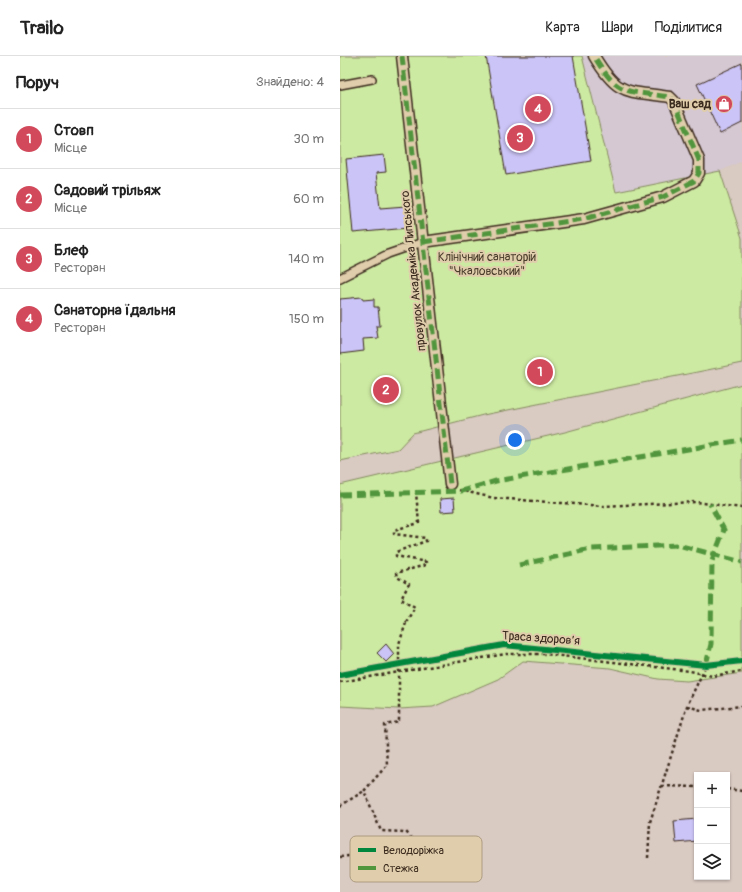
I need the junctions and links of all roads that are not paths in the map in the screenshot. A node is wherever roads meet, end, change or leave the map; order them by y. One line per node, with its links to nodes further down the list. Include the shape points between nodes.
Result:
1 (402, 56): 5 (street, провулок Академіка Липського)
2 (594, 56): 5 (street, via 605,75 624,91 670,97 674,101 699,160 699,173 694,181 662,197 584,219)
3 (372, 79): 4 (lane)
4 (340, 85)
5 (423, 242): 6 (lane, via 388,254); 7 (street, провулок Академіка Липського)
6 (340, 278)
7 (450, 484)

